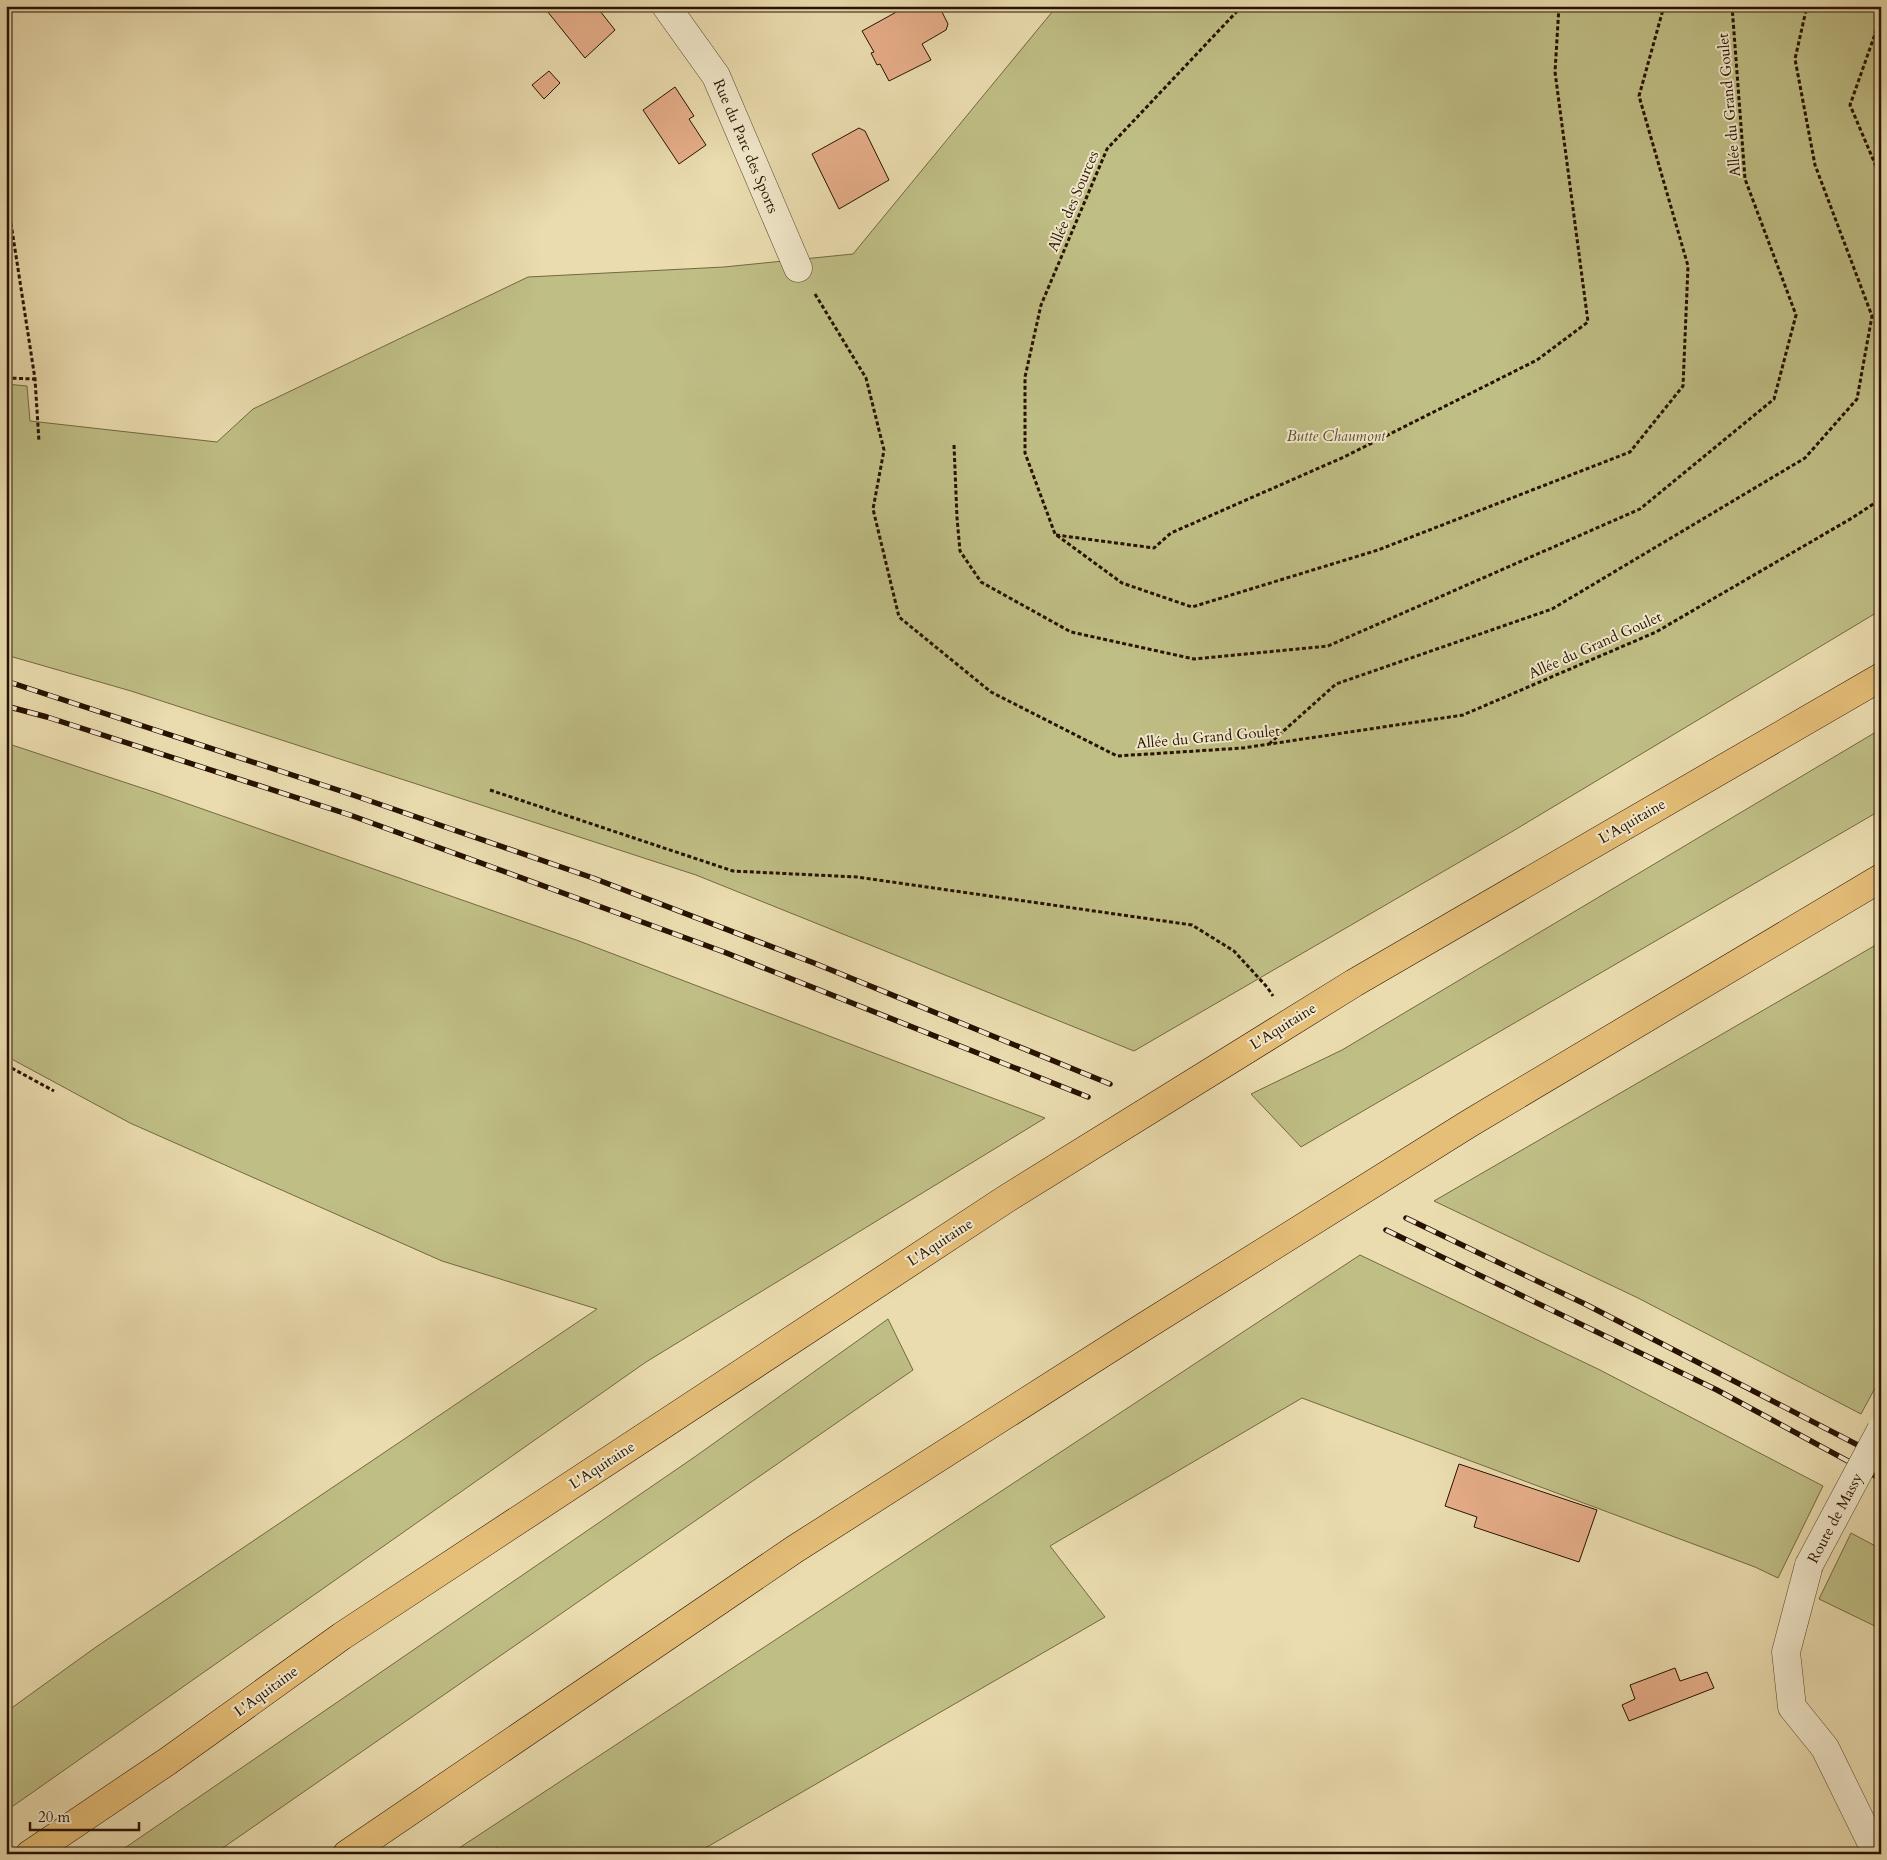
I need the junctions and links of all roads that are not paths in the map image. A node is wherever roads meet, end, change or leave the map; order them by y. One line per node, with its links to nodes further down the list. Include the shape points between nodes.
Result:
1 (666, 6): 2 (street, Rue du Parc des Sports, via 716,76)
2 (798, 268)
3 (1881, 677): 6 (highway, L'Aquitaine, via 1362,978 1006,1199 351,1631)
4 (1881, 878): 7 (highway, via 1470,1123 1134,1333 795,1549)
5 (1881, 1430): 8 (street, Route de Massy, bridge, via 1809,1565 1786,1652 1792,1707 1825,1748)
6 (30, 1854)
7 (347, 1854)
8 (1877, 1854)

